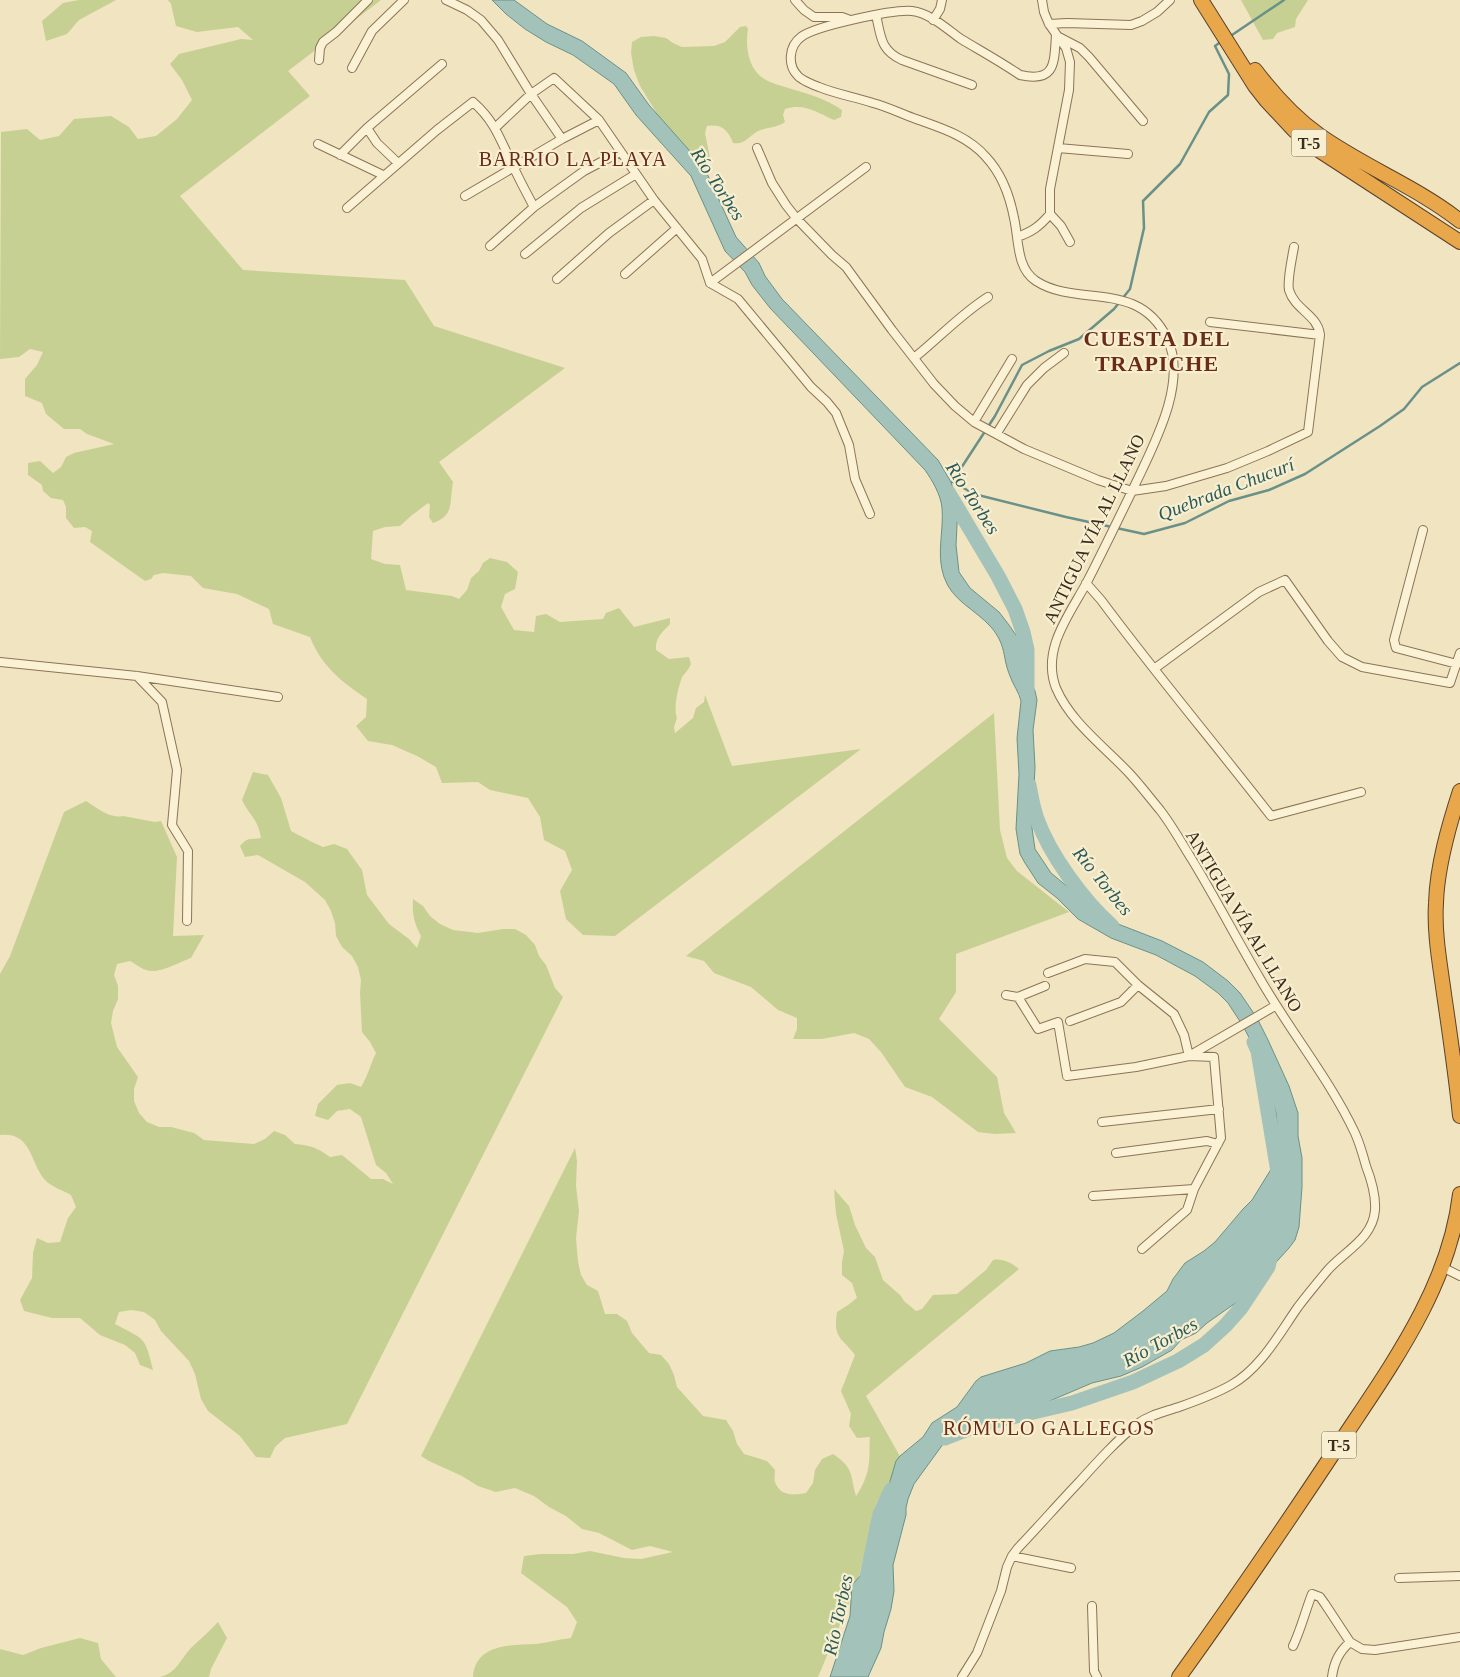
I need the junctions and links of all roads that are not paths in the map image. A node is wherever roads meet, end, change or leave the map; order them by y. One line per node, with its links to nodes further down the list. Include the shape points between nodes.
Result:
1 (368, 0): 15 (street, via 323,42)
2 (404, 0): 17 (street, via 372,31)
3 (446, 0): 19 (street, via 481,20 498,40)
4 (795, 0): 11 (street, via 814,17)
5 (942, 0): 12 (street)
6 (1042, 0): 13 (street)
7 (1170, 0): 13 (street, via 1149,17 1131,25)
8 (1201, 0): 46 (highway, T-5, via 1255,86 1294,130 1317,149)
9 (1211, 0): 42 (highway, T-5, via 1246,59 1285,108 1325,139 1434,202)
10 (876, 15): 11 (street, ANTIGUA VÍA AL LLANO); 12 (street, ANTIGUA VÍA AL LLANO, via 916,11); 18 (street, via 882,45 891,54)
11 (850, 20): 44 (street, ANTIGUA VÍA AL LLANO, via 798,38 790,50 792,68 797,75 820,88 875,103 968,141 991,162 1002,181 1014,216)
12 (933, 20): 14 (street, ANTIGUA VÍA AL LLANO, via 1020,75 1033,78 1046,74 1053,66)
13 (1049, 24): 14 (street)
14 (1056, 35): 21 (street, via 1089,57); 27 (street, via 1066,48 1070,62 1069,90)
15 (319, 60)
16 (442, 64): 22 (street)
17 (352, 68)
18 (972, 85)
19 (531, 94): 20 (street, via 554,78); 23 (street); 24 (street)
20 (599, 120): 24 (street); 28 (street)
21 (1143, 122)
22 (367, 128): 30 (street); 31 (street)
23 (495, 128): 31 (street, via 484,111 473,102); 33 (street)
24 (562, 139): 33 (street)
25 (318, 144): 30 (street)
26 (758, 148): 41 (street, via 772,183)
27 (1058, 148): 29 (street); 40 (street, via 1050,189)
28 (620, 152): 34 (street); 38 (street, via 584,171)
29 (1128, 154)
30 (340, 155): 35 (street)
31 (398, 163): 35 (street)
32 (866, 167): 41 (street)
33 (514, 168): 36 (street); 38 (street)
34 (636, 174): 37 (street); 49 (street, via 581,208)
35 (383, 176): 39 (street)
36 (465, 196)
37 (654, 200): 43 (street); 51 (street, via 609,233)
38 (534, 207): 47 (street)
39 (347, 208)
40 (1050, 214): 44 (street, via 1041,226); 45 (street)
41 (797, 220): 52 (street); 57 (street, via 846,267)
42 (1460, 221)
43 (677, 228): 50 (street); 52 (street, via 702,259)
44 (1017, 237): 61 (street, ANTIGUA VÍA AL LLANO, via 1026,272 1041,284 1127,302 1147,312 1166,336 1172,353 1174,378 1155,440)
45 (1070, 242)
46 (1460, 242)
47 (490, 246)
48 (1294, 247): 55 (street, via 1288,288 1298,306 1319,327)
49 (525, 254)
50 (625, 274)
51 (557, 279)
52 (710, 283): 62 (street, via 738,299 836,413 849,445 855,479)
53 (988, 297): 57 (street)
54 (1210, 322): 55 (street)
55 (1320, 335): 61 (street, via 1308,432 1227,468 1166,486)
56 (1064, 352): 60 (street, via 1026,385)
57 (914, 358): 59 (street, via 955,406)
58 (1012, 359): 59 (street)
59 (974, 422): 60 (street)
60 (997, 433): 61 (street, via 1061,465)
61 (1132, 491): 64 (street, ANTIGUA VÍA AL LLANO)
62 (870, 514)
63 (1423, 530): 67 (street, via 1394,640 1396,648)
64 (1086, 584): 68 (street); 79 (street, ANTIGUA VÍA AL LLANO, via 1067,615 1054,647 1052,666 1057,690 1070,711 1130,773 1164,815)
65 (1460, 653): 67 (street)
66 (0, 662): 69 (street)
67 (1457, 664): 68 (street, via 1450,683 1362,667 1342,658 1285,580 1259,592)
68 (1154, 669): 72 (street, via 1271,816)
69 (137, 676): 70 (street); 73 (street, via 162,702 177,770 172,825 188,851)
70 (278, 697)
71 (1460, 790): 82 (highway, via 1438,878 1436,903 1441,972)
72 (1361, 792)
73 (187, 921)
74 (1048, 973): 75 (street, via 1085,959 1115,962)
75 (1138, 985): 80 (street, via 1121,1002); 81 (street, via 1174,1014)
76 (1045, 986): 78 (street)
77 (1006, 995): 78 (street)
78 (1018, 997): 81 (street, via 1038,1029 1058,1022 1066,1076)
79 (1275, 1006): 81 (street); 96 (street, ANTIGUA VÍA AL LLANO, via 1335,1096 1356,1136 1372,1181 1375,1210 1366,1235 1332,1264 1267,1352 1238,1382 1142,1419)
80 (1070, 1021)
81 (1189, 1056): 83 (street, via 1214,1057)
82 (1459, 1099): 84 (highway)
83 (1220, 1109): 85 (street); 86 (street, via 1221,1138)
84 (1460, 1116)
85 (1102, 1122)
86 (1218, 1144): 87 (street, via 1207,1141); 88 (street)
87 (1116, 1153)
88 (1194, 1189): 90 (street); 93 (street, via 1186,1210)
89 (1460, 1194): 91 (highway, T-5)
90 (1093, 1196)
91 (1458, 1214): 92 (highway, T-5)
92 (1456, 1243): 94 (highway, T-5)
93 (1142, 1249)
94 (1442, 1268): 95 (street); 106 (highway, T-5, via 1412,1330 1368,1403 1238,1596)
95 (1460, 1276)
96 (1012, 1556): 97 (street); 104 (street, ANTIGUA VÍA AL LLANO, via 977,1653)
97 (1071, 1568)
98 (1460, 1576): 99 (street)
99 (1399, 1578)
100 (1092, 1606): 105 (street, via 1094,1671)
101 (1460, 1637): 102 (street, via 1376,1650 1362,1649)
102 (1350, 1642): 103 (street, via 1320,1597 1312,1594); 107 (street, via 1333,1665)
103 (1293, 1646)
104 (962, 1677)
105 (1097, 1677)
106 (1179, 1677)
107 (1332, 1677)

